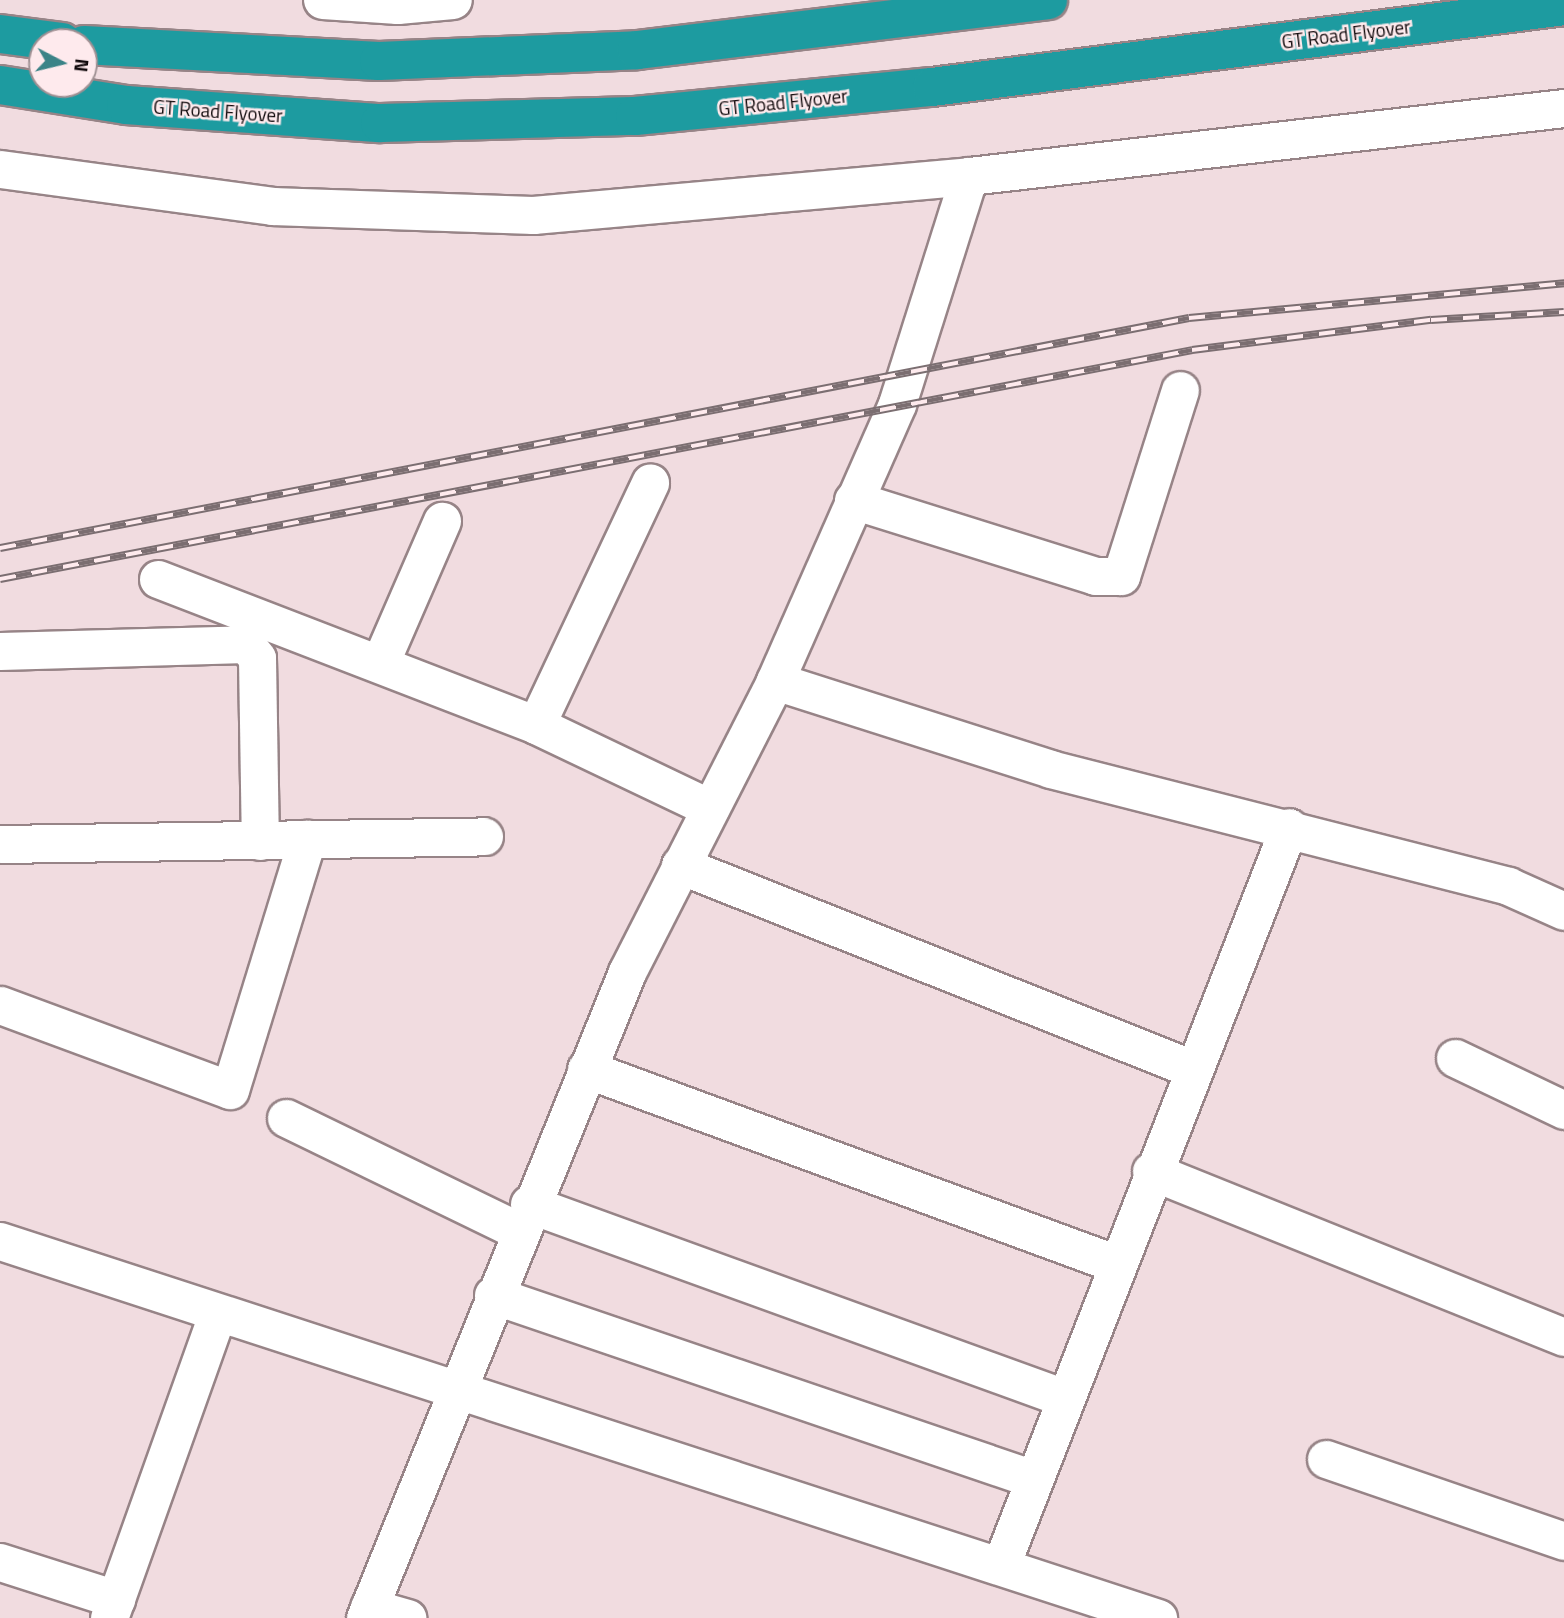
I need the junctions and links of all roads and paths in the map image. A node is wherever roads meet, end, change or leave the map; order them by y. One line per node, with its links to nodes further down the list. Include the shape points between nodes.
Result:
1 (323, 0): 2 (street, via 398,5)
2 (453, 0)
3 (1048, 0): 7 (highway, via 637,50 380,61)
4 (1564, 6): 8 (highway, GT Road Flyover, via 932,87 635,116 380,123 127,105)
5 (0, 34): 6 (highway)
6 (28, 38)
7 (98, 46)
8 (0, 85)
9 (1564, 108): 11 (street)
10 (0, 169): 11 (street, via 272,206 533,215)
11 (969, 176): 14 (street, via 930,316)
12 (1180, 390): 14 (street, via 1121,576 1095,576)
13 (650, 483): 20 (street)
14 (853, 500): 19 (street)
15 (442, 521): 18 (street)
16 (158, 579): 18 (street)
17 (0, 651): 25 (street, via 246,644 257,658)
18 (381, 661): 20 (street)
19 (775, 681): 21 (street); 22 (street, via 1050,769)
20 (536, 725): 21 (street)
21 (710, 808): 27 (street)
22 (1289, 827): 28 (street, via 1508,887); 31 (street)
23 (484, 836): 24 (street)
24 (307, 839): 25 (street); 29 (street, via 230,1090)
25 (260, 841): 26 (street)
26 (0, 844)
27 (680, 865): 31 (street); 32 (street)
28 (1564, 911)
29 (0, 1005)
30 (1455, 1058): 33 (street)
31 (1190, 1068): 35 (street)
32 (586, 1069): 36 (street); 38 (street)
33 (1564, 1110)
34 (286, 1118): 36 (street)
35 (1151, 1171): 38 (street); 41 (street)
36 (524, 1218): 39 (street); 43 (street)
37 (0, 1241): 40 (street)
38 (1114, 1263): 43 (street)
39 (493, 1295): 42 (street); 45 (street)
40 (218, 1315): 42 (street); 49 (street)
41 (1564, 1337)
42 (456, 1393): 48 (street); 50 (street)
43 (1062, 1397): 45 (street)
44 (1326, 1460): 46 (street)
45 (1031, 1478): 48 (street)
46 (1564, 1541)
47 (0, 1562): 49 (street)
48 (1000, 1565): 52 (street)
49 (112, 1608)
50 (367, 1612): 51 (street)
51 (407, 1618)
52 (1158, 1618)

